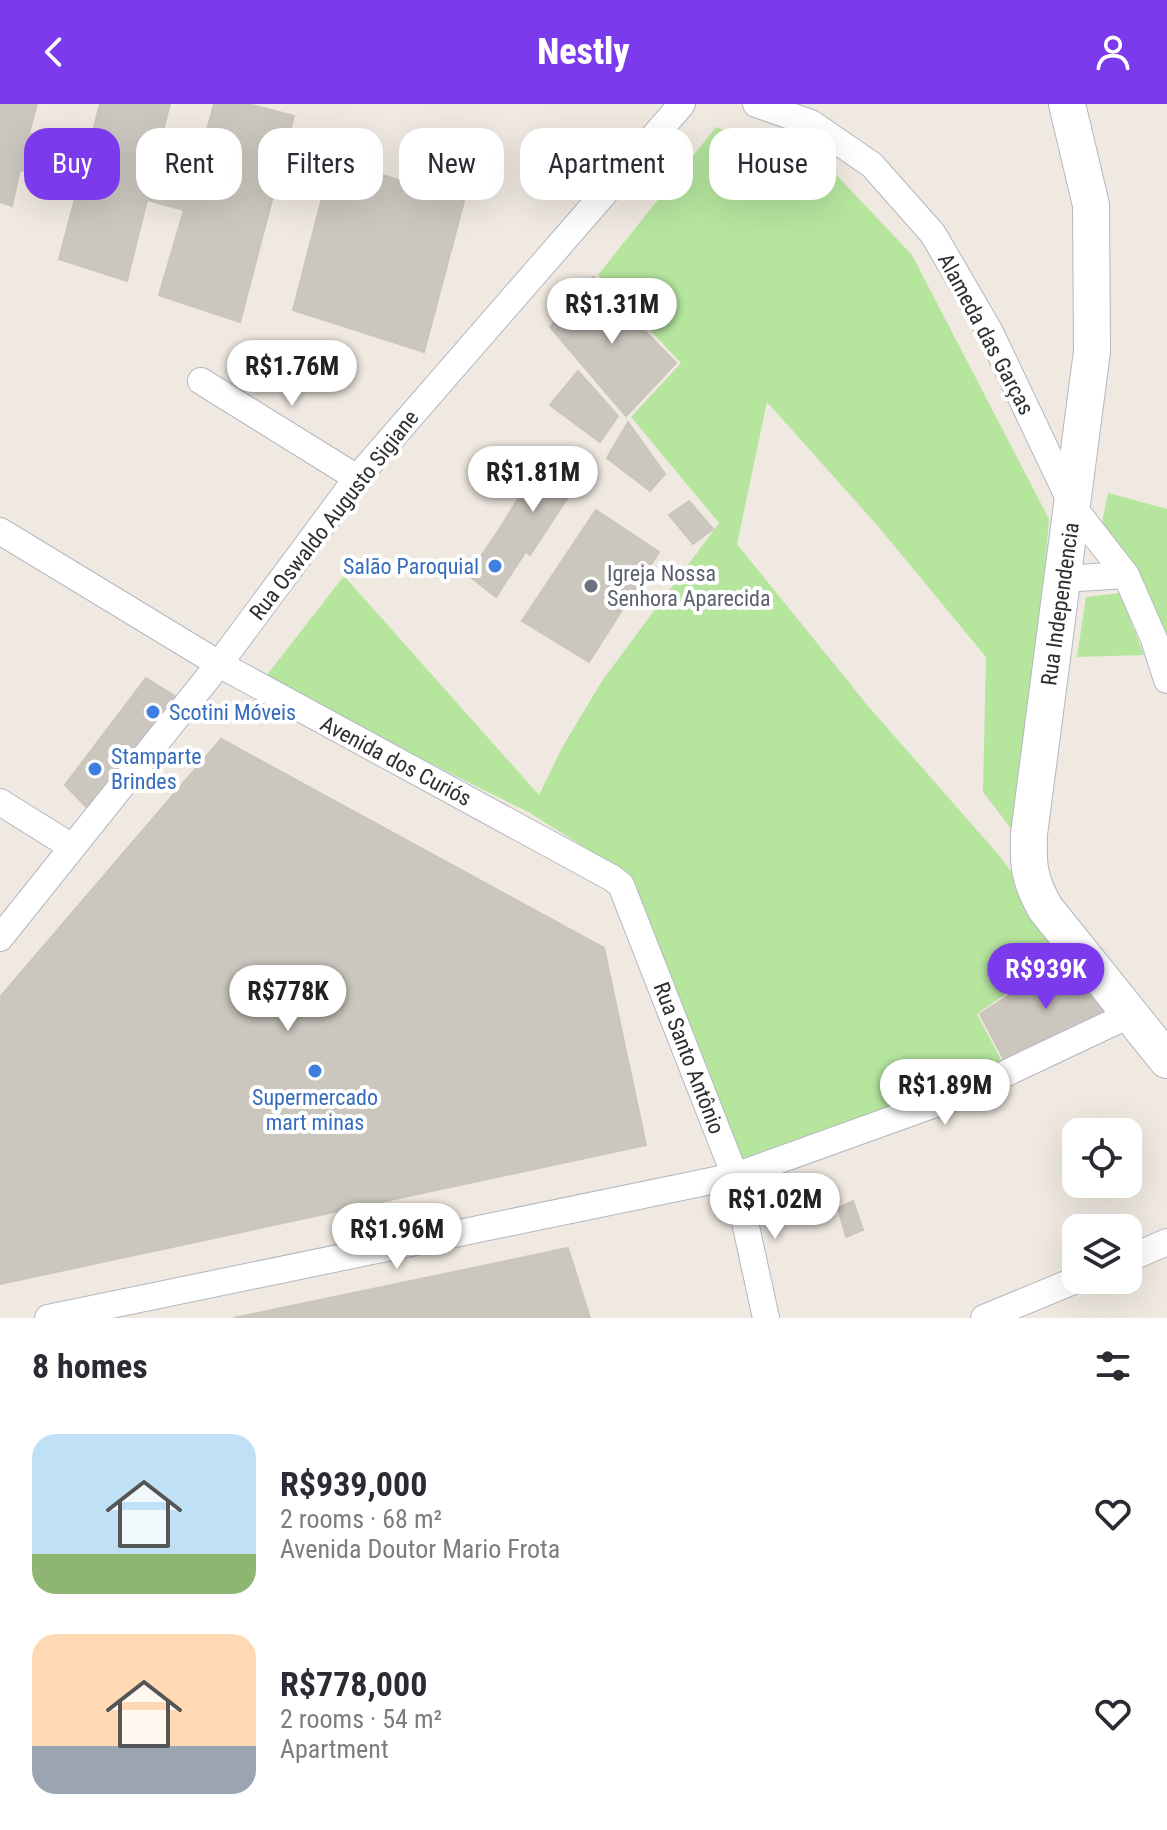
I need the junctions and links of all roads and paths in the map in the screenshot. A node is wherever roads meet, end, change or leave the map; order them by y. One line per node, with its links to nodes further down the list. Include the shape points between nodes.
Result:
1 (682, 104): 5 (street, Rua Oswaldo Augusto Sigiane)
2 (756, 104): 6 (street, Alameda das Garças, via 811,123 872,165 933,234 990,332)
3 (1067, 104): 6 (street, Rua Independencia, via 1091,205 1092,351)
4 (201, 381): 5 (street)
5 (357, 478): 10 (street, Rua Oswaldo Augusto Sigiane)
6 (1073, 507): 8 (street, Alameda das Garças); 9 (street, Rua Independencia)
7 (0, 531): 10 (street, Avenida dos Curiós)
8 (1126, 575): 9 (street); 11 (street, Alameda das Garças)
9 (1062, 579): 16 (street, Rua Independencia, via 1028,861 1032,886 1045,908)
10 (219, 664): 13 (street, Rua Oswaldo Augusto Sigiane); 14 (street, Avenida dos Curiós, via 612,878)
11 (1167, 680)
12 (0, 802): 13 (street)
13 (72, 847): 15 (street, Rua Oswaldo Augusto Sigiane)
14 (625, 893): 18 (street, Rua Santo Antônio)
15 (0, 938)
16 (1129, 1015): 17 (street, Rua Independencia); 18 (street, via 960,1095)
17 (1167, 1060)
18 (735, 1176): 22 (street); 23 (street, Rua Santo Antônio)
19 (1167, 1242): 20 (street)
20 (1142, 1253)
21 (1062, 1286): 24 (street)
22 (48, 1318)
23 (766, 1318)
24 (984, 1318)

